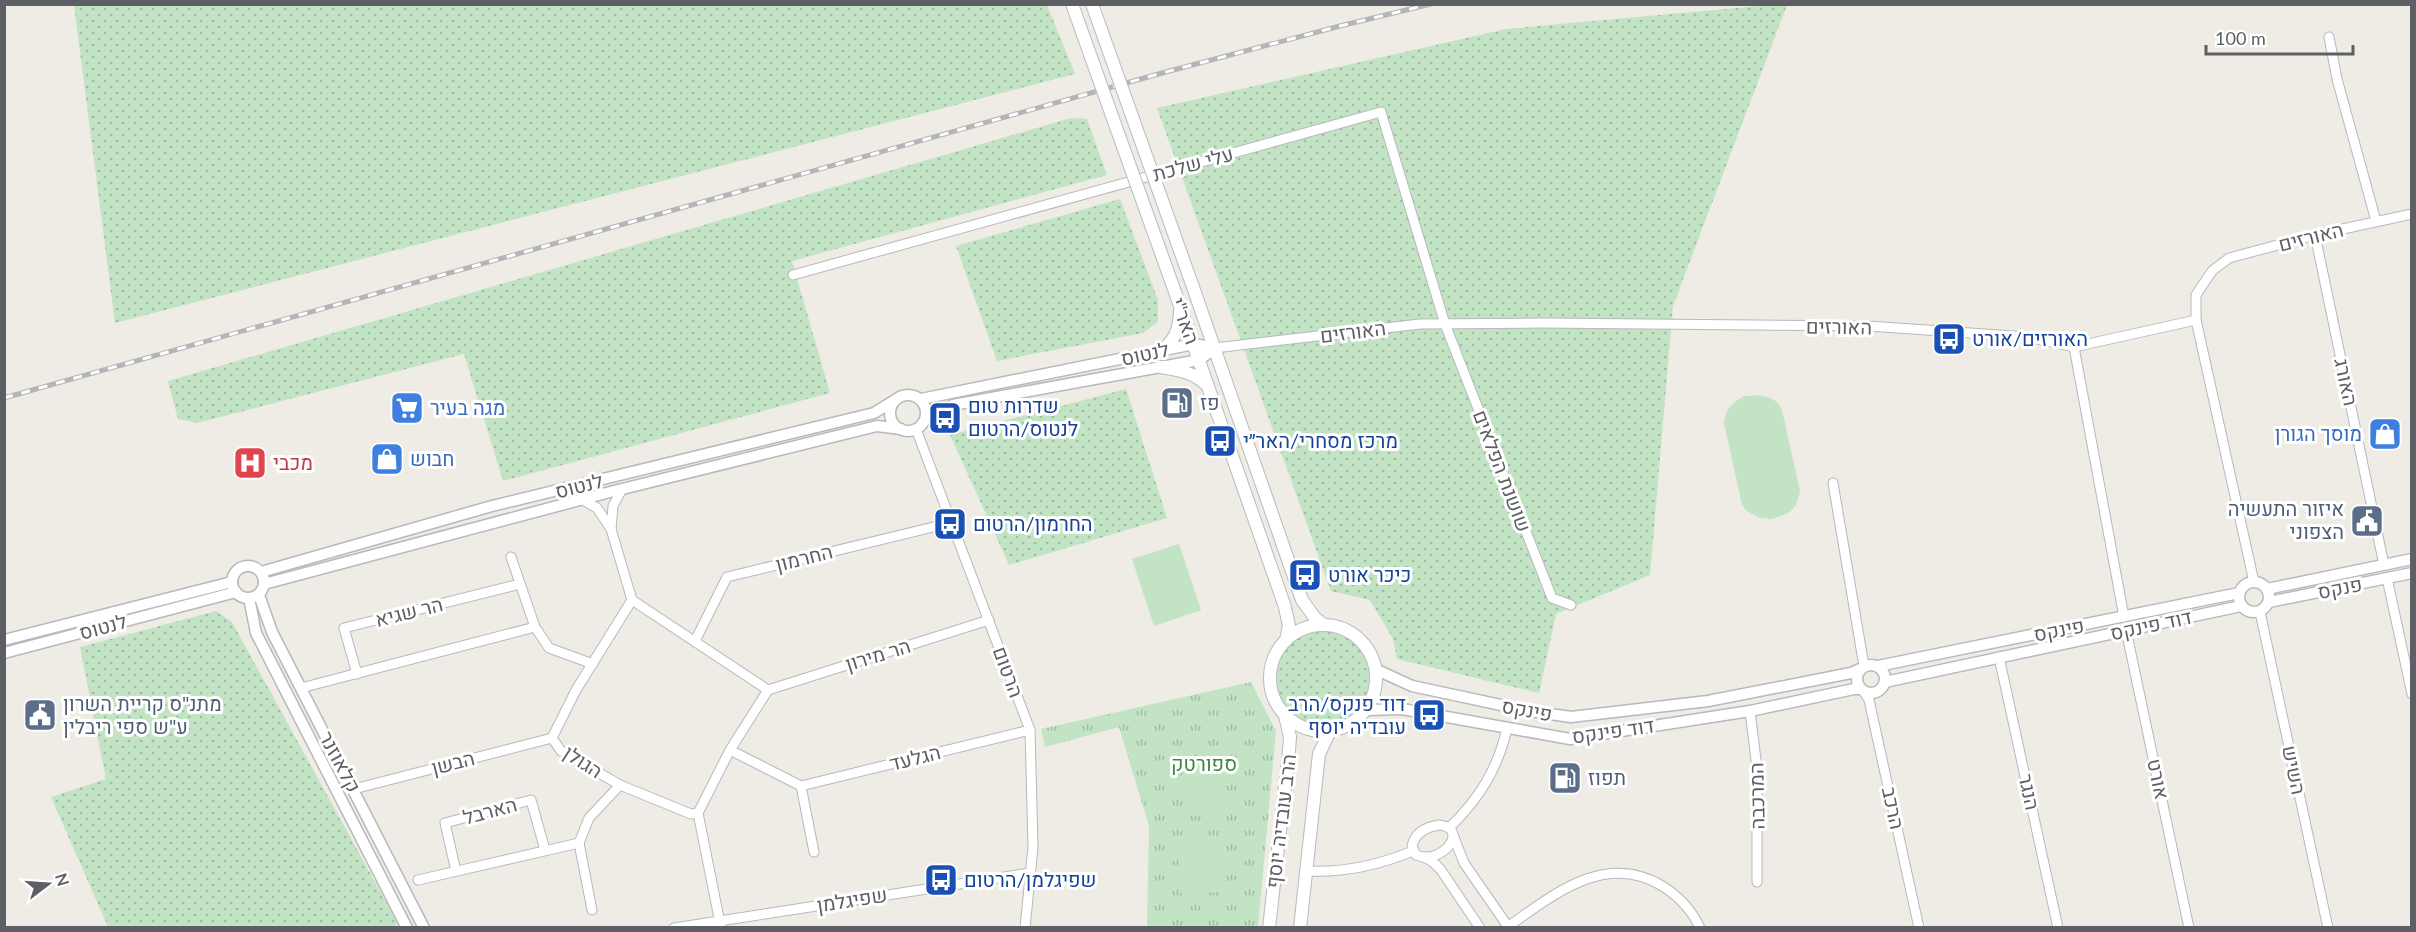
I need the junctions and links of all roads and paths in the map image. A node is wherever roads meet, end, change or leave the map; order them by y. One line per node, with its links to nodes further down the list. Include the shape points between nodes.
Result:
1 (1072, 4): 8 (main road, האר"י, bridge)
2 (1092, 4): 13 (main road, האר"י, bridge)
3 (2329, 37): 5 (street)
4 (2412, 214): 5 (street, האורזים)
5 (2376, 220): 6 (street, האורזים)
6 (2315, 235): 9 (street, האורזים, via 2229,258 2212,271 2196,295); 30 (street, האורג)
7 (793, 275): 10 (street, עלי שלכת, via 1381,112)
8 (1181, 308): 11 (main road, האר"י); 14 (main road, via 1174,339)
9 (2196, 320): 12 (street, האורזים); 34 (street)
10 (1445, 324): 12 (street, האורזים, via 1868,327 2028,337); 13 (street, האורזים); 43 (street, שושנת הפלאים, via 1552,598)
11 (1194, 344): 13 (street, לנטוס); 14 (street, לנטוס); 15 (main road, האר"י)
12 (2074, 347): 46 (street)
13 (1215, 348): 15 (street, לנטוס); 48 (main road, האר"י, via 1302,600)
14 (1160, 351): 18 (street, לנטוס)
15 (1199, 360): 16 (street, לנטוס); 17 (main road, האר"י)
16 (1160, 367): 17 (main road, via 1186,371); 20 (street, לנטוס, via 953,405)
17 (1209, 387): 52 (main road, האר"י, via 1286,607)
18 (921, 399): 19 (street, via 905,395); 20 (street)
19 (895, 400): 21 (street, via 890,416); 31 (street, לנטוס, via 874,412 492,506)
20 (926, 418): 22 (street)
21 (901, 429): 22 (street); 24 (street, לנטוס, via 877,426)
22 (916, 429): 26 (street, הרטום)
23 (1833, 483): 58 (street)
24 (622, 489): 25 (street, לנטוס); 27 (street, via 613,506)
25 (583, 500): 27 (street, via 597,508); 35 (street, לנטוס)
26 (950, 523): 47 (street, הרטום); 53 (street, החרמון, via 727,577)
27 (611, 529): 41 (street)
28 (511, 557): 36 (street)
29 (2412, 559): 30 (street)
30 (2384, 565): 38 (street)
31 (261, 572): 35 (street); 37 (street, via 244,566 237,570)
32 (2412, 573): 33 (street, פנקס)
33 (2387, 578): 42 (street, פנקס); 65 (street)
34 (2254, 582): 38 (street); 39 (street, via 2244,585)
35 (264, 584): 40 (street)
36 (520, 584): 49 (street); 60 (street, הר שגיא, via 344,628)
37 (234, 587): 40 (street); 51 (street, לנטוס); 54 (street, לנטוס)
38 (2267, 589): 42 (street)
39 (2239, 593): 44 (street); 46 (street, פינקס)
40 (254, 596): 62 (street, קלאוזנר); 91 (street, קלאוזנר, via 256,633)
41 (632, 600): 53 (street); 56 (street, הגולן)
42 (2269, 602): 45 (street)
43 (1572, 605)
44 (2241, 606): 45 (street, via 2250,612); 50 (street, דוד פינקס)
45 (2260, 612): 103 (street, השיש)
46 (2124, 617): 57 (street, פינקס)
47 (989, 620): 63 (street, הר מירון); 70 (street, הרטום)
48 (1324, 625): 52 (main road, via 1299,631); 59 (main road, via 1354,636 1366,648)
49 (536, 627): 56 (street, via 549,648); 60 (street)
50 (2126, 630): 55 (street, דוד פינקס); 102 (street, אורט)
51 (4, 640)
52 (1286, 640): 68 (main road, via 1273,661 1270,677 1272,694)
53 (695, 641): 63 (street)
54 (4, 653)
55 (1999, 657): 61 (street, דוד פינקס); 101 (street, הנגר)
56 (593, 664): 72 (street, הגולן)
57 (1878, 666): 58 (street); 61 (street)
58 (1862, 667): 59 (street, פינקס, via 1851,673 1708,701 1571,717 1412,686); 64 (street, via 1856,677)
59 (1375, 669): 66 (main road, via 1375,688)
60 (357, 674): 62 (street)
61 (1885, 682): 64 (street, via 1877,692)
62 (301, 688): 76 (street, קלאוזנר)
63 (768, 690): 73 (street)
64 (1862, 690): 67 (street, דוד פינקס); 100 (street, הרכב, via 1869,700)
65 (2412, 694)
66 (1365, 710): 69 (street, דוד פינקס, via 1402,709); 71 (main road, via 1354,722)
67 (1750, 711): 69 (street, דוד פינקס, via 1570,739); 88 (street, המרכבה, via 1757,768)
68 (1284, 715): 71 (main road, via 1306,729); 95 (main road, הרב עובדיה יוסף, via 1290,737)
69 (1507, 728): 78 (street, via 1488,782)
70 (1030, 730): 75 (street, הגלעד); 86 (street, הרטום)
71 (1330, 731): 85 (main road, הרב עובדיה יוסף, via 1319,754)
72 (552, 738): 74 (street, הגולן, via 561,751); 76 (street, הבשן)
73 (730, 750): 75 (street); 77 (street)
74 (620, 785): 77 (street, הגולן); 79 (street, via 589,818)
75 (801, 786): 82 (street)
76 (354, 789): 92 (street, קלאוזנר)
77 (698, 813): 90 (street)
78 (1451, 831): 81 (street, via 1436,825 1423,830 1414,839); 83 (street, via 1451,843 1445,850); 98 (street, via 1464,863)
79 (579, 843): 80 (street); 89 (street)
80 (545, 850): 84 (street); 84 (street, הארבל, via 531,800 445,823)
81 (1413, 851): 83 (street); 85 (street, via 1368,866)
82 (814, 852)
83 (1424, 857): 97 (street, via 1442,872)
84 (456, 870): 87 (street)
85 (1306, 870): 96 (main road, הרב עובדיה יוסף)
86 (1030, 873): 90 (street, שפיגלמן); 94 (street, הרטום)
87 (418, 880)
88 (1757, 882)
89 (592, 910)
90 (721, 924): 93 (street, שפיגלמן)
91 (407, 927)
92 (424, 927)
93 (674, 927)
94 (1025, 927)
95 (1269, 927)
96 (1300, 927)
97 (1480, 927)
98 (1508, 927): 99 (street, via 1559,892 1592,876 1624,873 1652,880 1676,895)
99 (1700, 927)
100 (1919, 927)
101 (2058, 927)
102 (2189, 927)
103 (2328, 927)

